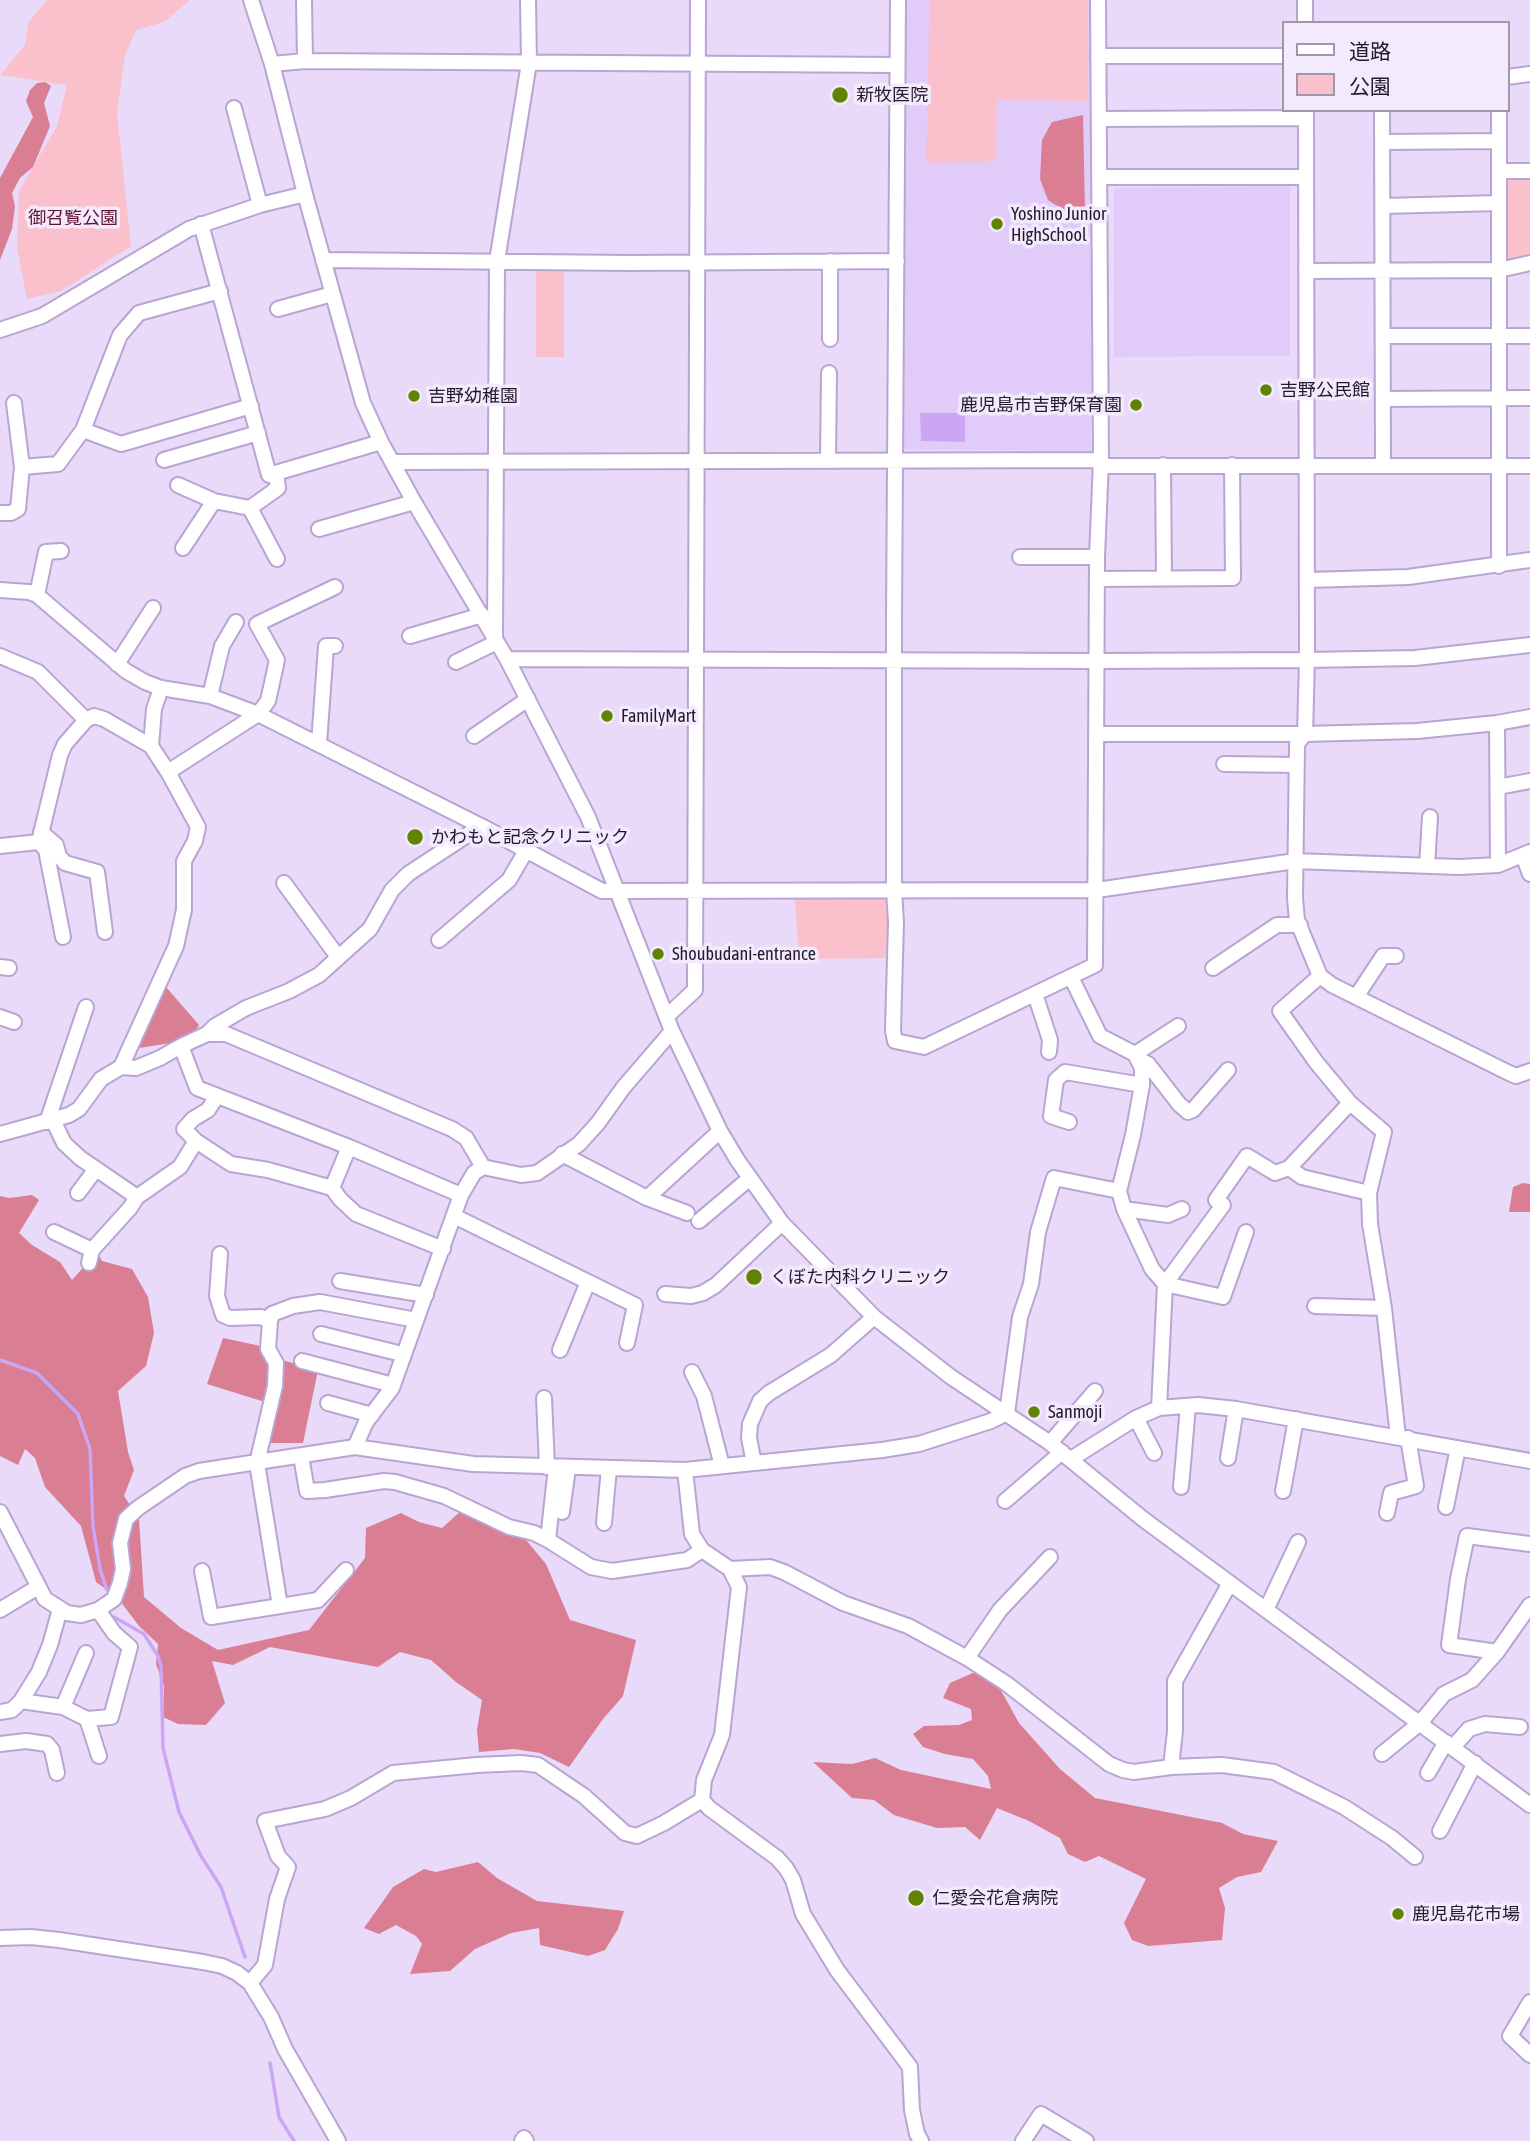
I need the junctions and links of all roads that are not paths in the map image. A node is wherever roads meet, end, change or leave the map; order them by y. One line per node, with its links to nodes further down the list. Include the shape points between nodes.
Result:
1 (251, 0): 13 (street)
2 (304, 0): 11 (street)
3 (528, 0): 12 (street)
4 (698, 0): 14 (street)
5 (898, 0): 15 (street)
6 (1098, 0): 9 (street)
7 (1305, 0): 8 (street)
8 (1305, 21)
9 (1098, 56): 10 (street); 22 (street)
10 (1282, 56)
11 (305, 61): 12 (street); 13 (street)
12 (529, 63): 14 (street); 35 (street)
13 (272, 64): 29 (street)
14 (699, 64): 15 (street); 38 (street)
15 (897, 65): 37 (street)
16 (1530, 74): 17 (street)
17 (1509, 77)
18 (234, 108): 31 (street)
19 (1382, 112): 24 (street)
20 (1499, 112): 23 (street)
21 (1306, 114): 22 (street); 28 (street)
22 (1099, 118): 27 (street)
23 (1499, 141): 24 (street); 25 (street)
24 (1383, 142): 32 (street)
25 (1499, 171): 26 (street); 30 (street)
26 (1530, 172)
27 (1100, 177): 28 (street); 66 (street)
28 (1306, 177): 42 (street)
29 (305, 194): 31 (street); 34 (street)
30 (1499, 204): 32 (street); 41 (street)
31 (260, 205): 33 (street)
32 (1383, 206): 40 (street)
33 (201, 224): 43 (street); 46 (street, via 42,316)
34 (323, 260): 35 (street); 44 (street)
35 (497, 261): 38 (street); 63 (street)
36 (830, 261): 37 (street); 38 (street); 50 (street)
37 (897, 261): 62 (street)
38 (698, 262): 64 (street)
39 (1530, 263): 41 (street)
40 (1383, 270): 41 (street); 42 (street); 48 (street)
41 (1499, 270): 49 (street)
42 (1306, 271): 69 (street)
43 (220, 291): 56 (street); 57 (street, via 139,313 120,335)
44 (332, 294): 45 (street); 59 (street, via 363,403)
45 (278, 309)
46 (0, 330)
47 (1530, 335): 49 (street)
48 (1383, 336): 49 (street); 54 (street)
49 (1499, 336): 52 (street)
50 (830, 339)
51 (829, 373): 61 (street)
52 (1499, 398): 53 (street); 54 (street); 71 (street)
53 (1530, 398)
54 (1384, 399): 70 (street)
55 (14, 403): 73 (street)
56 (251, 406): 57 (street, via 121,444); 58 (street)
57 (83, 430): 73 (street, via 58,464)
58 (258, 433): 60 (street); 74 (street, via 269,475)
59 (381, 442): 65 (street); 74 (street)
60 (164, 460)
61 (828, 460): 62 (street); 64 (street)
62 (895, 460): 66 (street); 104 (street)
63 (496, 461): 64 (street); 65 (street); 98 (street)
64 (696, 461): 103 (street)
65 (392, 463): 77 (street)
66 (1100, 463): 67 (street); 84 (street)
67 (1163, 465): 68 (street); 88 (street)
68 (1232, 465): 69 (street); 88 (street, via 1233,578)
69 (1306, 465): 70 (street); 90 (street)
70 (1383, 465): 71 (street)
71 (1499, 466): 72 (street); 87 (street)
72 (1530, 466)
73 (22, 467): 79 (street, via 18,509)
74 (276, 473): 78 (street, via 278,488)
75 (178, 485): 76 (street)
76 (215, 501): 78 (street); 81 (street)
77 (414, 502): 80 (street); 95 (street)
78 (250, 508): 85 (street)
79 (0, 513)
80 (319, 529)
81 (183, 548)
82 (61, 551): 93 (street, via 46,552)
83 (1020, 557): 84 (street)
84 (1097, 557): 89 (street)
85 (277, 559)
86 (1530, 560): 87 (street)
87 (1499, 566): 90 (street, via 1408,577)
88 (1164, 578): 89 (street)
89 (1097, 579): 107 (street)
90 (1308, 580): 105 (street)
91 (335, 587): 112 (street, via 257,624 277,660 268,702)
92 (0, 590): 93 (street)
93 (37, 595): 108 (street)
94 (153, 608): 108 (street)
95 (482, 615): 97 (street); 98 (street)
96 (236, 622): 110 (street, via 222,646)
97 (411, 636)
98 (496, 640): 102 (street); 106 (street)
99 (1530, 645): 105 (street, via 1415,658)
100 (335, 646): 119 (street, via 326,646)
101 (0, 656): 114 (street, via 38,672)
102 (507, 659): 103 (street); 111 (street)
103 (697, 659): 104 (street); 137 (street)
104 (894, 659): 107 (street); 139 (street)
105 (1307, 660): 107 (street); 117 (street)
106 (456, 662)
107 (1097, 662): 116 (street)
108 (117, 664): 109 (street)
109 (161, 688): 110 (street); 120 (street)
110 (210, 696): 112 (street)
111 (528, 699): 118 (street); 140 (street, via 588,817)
112 (257, 714): 119 (street); 123 (street)
113 (1530, 717): 115 (street)
114 (86, 720): 120 (street, via 94,716 104,719); 128 (street, via 60,755)
115 (1497, 723): 117 (street); 125 (street)
116 (1097, 734): 117 (street); 138 (street)
117 (1305, 734): 122 (street, via 1297,744)
118 (474, 736)
119 (319, 744): 127 (street)
120 (151, 746): 123 (street)
121 (1224, 764): 122 (street)
122 (1297, 765): 132 (street)
123 (168, 772): 162 (street, via 198,827 184,861 184,910 176,946)
124 (1530, 781): 125 (street)
125 (1498, 787): 133 (street)
126 (1430, 817): 134 (street)
127 (481, 826): 130 (street); 145 (street, via 408,874 392,890 375,923)
128 (40, 837): 129 (street); 142 (street, via 56,845 65,863 97,872); 143 (street)
129 (0, 846)
130 (527, 849): 140 (street, via 602,891); 144 (street, via 509,880)
131 (1527, 854): 133 (street); 135 (street)
132 (1295, 861): 134 (street); 138 (street); 141 (street)
133 (1498, 865): 134 (street)
134 (1427, 866)
135 (1530, 874)
136 (284, 883): 145 (street)
137 (695, 890): 139 (street); 140 (street); 153 (street, via 695,990)
138 (1097, 890): 139 (street); 149 (street, via 1095,965)
139 (894, 891): 150 (street, via 895,1041 924,1047)
140 (619, 892): 153 (street)
141 (1300, 925): 147 (street, via 1277,925); 148 (street)
142 (106, 932)
143 (63, 937)
144 (439, 940)
145 (338, 957): 158 (street, via 319,975 246,1008)
146 (1396, 957): 151 (street, via 1382,956)
147 (1213, 968)
148 (1320, 975): 151 (street); 167 (street, via 1280,1011)
149 (1071, 977): 150 (street); 161 (street, via 1100,1037)
150 (1035, 994): 160 (street, via 1050,1040)
151 (1356, 997): 164 (street, via 1516,1076)
152 (86, 1007): 168 (street)
153 (667, 1016): 157 (street)
154 (0, 1017): 155 (street)
155 (14, 1022)
156 (1178, 1026): 161 (street)
157 (673, 1031): 170 (street); 174 (street, via 598,1123 579,1144)
158 (207, 1034): 159 (street); 175 (street, via 226,1034 452,1129 466,1138)
159 (181, 1046): 162 (street, via 136,1068); 166 (street, via 197,1088)
160 (1049, 1052)
161 (1137, 1057): 163 (street, via 1188,1112); 165 (street)
162 (121, 1067): 168 (street, via 101,1079 79,1109)
163 (1228, 1070)
164 (1530, 1071)
165 (1142, 1085): 169 (street, via 1065,1072 1056,1080 1051,1116); 180 (street)
166 (217, 1096): 172 (street, via 208,1110 184,1129); 173 (street)
167 (1350, 1103): 176 (street); 182 (street, via 1384,1132)
168 (50, 1121): 171 (street); 177 (street, via 64,1143)
169 (1069, 1122)
170 (720, 1131): 178 (street); 185 (street)
171 (0, 1134)
172 (196, 1141): 179 (street, via 231,1164); 184 (street, via 180,1167)
173 (349, 1147): 179 (street); 183 (street)
174 (562, 1154): 175 (street, via 529,1175); 185 (street)
175 (482, 1167): 183 (street)
176 (1289, 1168): 182 (street, via 1302,1177); 196 (street, via 1275,1172 1247,1156 1216,1200 1223,1205)
177 (96, 1169): 181 (street); 184 (street)
178 (750, 1178): 185 (street, via 693,1217); 189 (street)
179 (332, 1188): 192 (street, via 356,1214)
180 (1119, 1191): 186 (street); 217 (street, via 1054,1178 1020,1317)
181 (78, 1193)
182 (1369, 1193): 200 (street)
183 (461, 1195): 188 (street)
184 (136, 1197): 190 (street, via 90,1256)
185 (647, 1198)
186 (1124, 1209): 187 (street, via 1168,1214); 196 (street, via 1152,1269)
187 (1182, 1209)
188 (454, 1216): 192 (street); 195 (street)
189 (782, 1223): 198 (street, via 703,1293); 201 (street)
190 (54, 1232)
191 (1245, 1232): 196 (street, via 1223,1297)
192 (443, 1249): 197 (street)
193 (220, 1254): 203 (street, via 217,1296 223,1315)
194 (340, 1281): 197 (street)
195 (588, 1282): 205 (street, via 635,1305); 206 (street)
196 (1165, 1284): 215 (street)
197 (426, 1294): 202 (street)
198 (665, 1294)
199 (1315, 1306): 200 (street)
200 (1384, 1308): 221 (street)
201 (874, 1317): 217 (street, via 951,1377); 230 (street, via 831,1355 761,1401 749,1438)
202 (416, 1320): 203 (street, via 320,1302 293,1306 272,1314); 207 (street)
203 (270, 1321): 229 (street, via 268,1349 276,1363 275,1386)
204 (321, 1334): 207 (street)
205 (627, 1343)
206 (560, 1350)
207 (402, 1354): 210 (street)
208 (302, 1362): 210 (street)
209 (692, 1372): 231 (street, via 704,1396)
210 (393, 1385): 218 (street)
211 (1096, 1391): 224 (street)
212 (544, 1398): 232 (street)
213 (328, 1403): 218 (street)
214 (1188, 1406): 215 (street); 216 (street); 235 (street)
215 (1158, 1408): 219 (street)
216 (1236, 1409): 220 (street); 227 (street)
217 (1007, 1413): 224 (street); 230 (street, via 919,1444)
218 (372, 1415): 222 (street)
219 (1136, 1419): 224 (street); 225 (street)
220 (1296, 1419): 221 (street); 236 (street)
221 (1403, 1438): 223 (street); 240 (street, via 1416,1486 1391,1493)
222 (355, 1447): 226 (street); 232 (street, via 473,1464)
223 (1458, 1448): 228 (street); 238 (street)
224 (1061, 1452): 237 (street); 251 (street, via 1143,1520)
225 (1154, 1453)
226 (301, 1456): 229 (street); 243 (street, via 307,1491 395,1482 452,1499)
227 (1228, 1458)
228 (1530, 1461)
229 (257, 1463): 254 (street); 257 (street, via 185,1476 126,1519 121,1530 120,1583 114,1599)
230 (754, 1463): 231 (street)
231 (722, 1466): 234 (street)
232 (557, 1467): 233 (street); 239 (street); 243 (street)
233 (609, 1468): 234 (street); 242 (street)
234 (685, 1470): 246 (street, via 692,1534)
235 (1181, 1487)
236 (1283, 1490)
237 (1004, 1501)
238 (1446, 1507)
239 (562, 1512)
240 (1387, 1513)
241 (1, 1517): 252 (street)
242 (604, 1523)
243 (548, 1541): 246 (street, via 603,1571 687,1560)
244 (1298, 1542): 258 (street)
245 (1530, 1544): 259 (street, via 1467,1536 1449,1645)
246 (702, 1550): 248 (street)
247 (1050, 1557): 261 (street, via 1000,1610)
248 (730, 1569): 261 (street, via 770,1567 785,1572 843,1604 908,1626); 277 (street, via 739,1587 735,1638 722,1735)
249 (346, 1570): 254 (street, via 318,1600)
250 (202, 1571): 254 (street, via 211,1617)
251 (1230, 1583): 258 (street); 273 (street, via 1175,1681)
252 (38, 1587): 255 (street, via 45,1599); 256 (street)
253 (1530, 1605): 259 (street)
254 (280, 1606)
255 (60, 1609): 257 (street, via 81,1615); 262 (street, via 43,1663)
256 (0, 1610)
257 (98, 1610): 265 (street, via 130,1647 111,1717)
258 (1266, 1610): 266 (street)
259 (1497, 1652): 266 (street, via 1472,1680 1444,1694)
260 (86, 1653): 263 (street)
261 (967, 1657): 273 (street, via 1109,1764 1134,1772)
262 (21, 1701): 263 (street); 264 (street)
263 (63, 1707): 265 (street)
264 (0, 1713)
265 (87, 1719): 271 (street)
266 (1420, 1723): 269 (street); 270 (street)
267 (1520, 1727): 269 (street, via 1485,1724)
268 (0, 1744): 274 (street, via 47,1744)
269 (1449, 1744): 272 (street); 275 (street)
270 (1382, 1754)
271 (99, 1756)
272 (1475, 1763): 276 (street); 278 (street)
273 (1171, 1767): 279 (street, via 1222,1765 1274,1772 1344,1807)
274 (57, 1773)
275 (1428, 1773)
276 (1528, 1798)
277 (702, 1800): 281 (street, via 637,1836 625,1833 584,1796 538,1765 477,1765 393,1773 325,1808 265,1821 278,1856 288,1867 265,1965); 285 (street, via 786,1868 803,1914 837,1970 909,2067 912,2110)
278 (1440, 1831)
279 (1415, 1857)
280 (0, 1938): 281 (street, via 60,1940 203,1962 222,1966)
281 (250, 1983): 284 (street)
282 (1530, 2002): 283 (street, via 1510,2036)
283 (1530, 2055)
284 (338, 2141)
285 (921, 2141)
286 (1023, 2141): 287 (street, via 1041,2114)
287 (1086, 2141)

